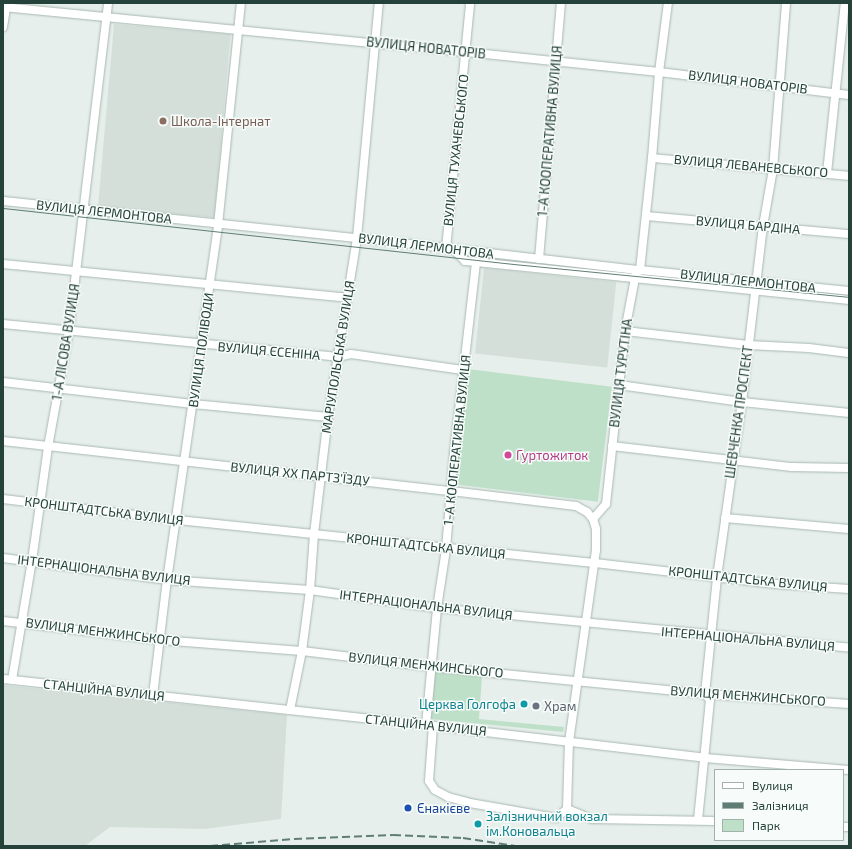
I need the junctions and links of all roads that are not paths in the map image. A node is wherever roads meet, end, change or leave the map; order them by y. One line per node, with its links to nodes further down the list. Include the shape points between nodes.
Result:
1 (108, 3): 10 (street, 1-А ЛІСОВА ВУЛИЦЯ)
2 (241, 3): 12 (street, ВУЛИЦЯ ПОЛІВОДИ)
3 (379, 3): 13 (street, МАРІУПОЛЬСЬКА ВУЛИЦЯ)
4 (470, 3): 14 (street, ВУЛИЦЯ ТУХАЧЕВСЬКОГО)
5 (561, 3): 15 (street, 1-А КООПЕРАТИВНА ВУЛИЦЯ)
6 (668, 3): 16 (street, ВУЛИЦЯ ТУРУТІНА)
7 (786, 3): 17 (street, ШЕВЧЕНКА ПРОСПЕКТ)
8 (845, 3): 18 (street)
9 (5, 6): 10 (street, ВУЛИЦЯ НОВАТОРІВ); 11 (street)
10 (107, 17): 12 (street, ВУЛИЦЯ НОВАТОРІВ); 25 (street, 1-А ЛІСОВА ВУЛИЦЯ)
11 (3, 27)
12 (238, 30): 13 (street, ВУЛИЦЯ НОВАТОРІВ); 27 (street, ВУЛИЦЯ ПОЛІВОДИ)
13 (374, 43): 14 (street, ВУЛИЦЯ НОВАТОРІВ); 30 (street, МАРІУПОЛЬСЬКА ВУЛИЦЯ)
14 (466, 52): 15 (street, ВУЛИЦЯ НОВАТОРІВ); 31 (street, ВУЛИЦЯ ТУХАЧЕВСЬКОГО)
15 (555, 61): 16 (street, ВУЛИЦЯ НОВАТОРІВ); 32 (street, 1-А КООПЕРАТИВНА ВУЛИЦЯ)
16 (659, 72): 17 (street, ВУЛИЦЯ НОВАТОРІВ); 20 (street, ВУЛИЦЯ ТУРУТІНА)
17 (778, 86): 18 (street, ВУЛИЦЯ НОВАТОРІВ); 21 (street, ШЕВЧЕНКА ПРОСПЕКТ)
18 (837, 93): 19 (street, ВУЛИЦЯ НОВАТОРІВ); 22 (street)
19 (849, 94)
20 (652, 158): 21 (street, ВУЛИЦЯ ЛЕВАНЕВСЬКОГО); 26 (street, ВУЛИЦЯ ТУРУТІНА)
21 (773, 168): 22 (street, ВУЛИЦЯ ЛЕВАНЕВСЬКОГО); 28 (street, ШЕВЧЕНКА ПРОСПЕКТ)
22 (827, 173): 23 (street, ВУЛИЦЯ ЛЕВАНЕВСЬКОГО)
23 (849, 176)
24 (3, 201): 25 (street, ВУЛИЦЯ ЛЕРМОНТОВА)
25 (83, 210): 27 (street, ВУЛИЦЯ ЛЕРМОНТОВА); 36 (street, 1-А ЛІСОВА ВУЛИЦЯ)
26 (646, 216): 28 (street, ВУЛИЦЯ БАРДІНА); 35 (street, ВУЛИЦЯ ТУРУТІНА)
27 (218, 225): 30 (street, ВУЛИЦЯ ЛЕРМОНТОВА); 39 (street, ВУЛИЦЯ ПОЛІВОДИ)
28 (763, 226): 29 (street, ВУЛИЦЯ БАРДІНА); 38 (street, ШЕВЧЕНКА ПРОСПЕКТ)
29 (849, 234)
30 (356, 238): 31 (street, ВУЛИЦЯ ЛЕРМОНТОВА); 42 (street, МАРІУПОЛЬСЬКА ВУЛИЦЯ)
31 (450, 250): 32 (street, ВУЛИЦЯ ЛЕРМОНТОВА); 33 (street, via 465,261)
32 (539, 259): 35 (street, ВУЛИЦЯ ЛЕРМОНТОВА)
33 (476, 262): 37 (street, ВУЛИЦЯ ЛЕРМОНТОВА); 51 (street, 1-А КООПЕРАТИВНА ВУЛИЦЯ)
34 (3, 264): 36 (street)
35 (640, 270): 37 (street, ВУЛИЦЯ ТУРУТІНА); 38 (street, ВУЛИЦЯ ЛЕРМОНТОВА)
36 (76, 272): 39 (street); 45 (street, 1-А ЛІСОВА ВУЛИЦЯ)
37 (635, 278): 40 (street, ВУЛИЦЯ ЛЕРМОНТОВА); 46 (street, ВУЛИЦЯ ТУРУТІНА)
38 (756, 281): 40 (street, ШЕВЧЕНКА ПРОСПЕКТ); 41 (street, ВУЛИЦЯ ЛЕРМОНТОВА)
39 (210, 285): 42 (street); 47 (street, ВУЛИЦЯ ПОЛІВОДИ)
40 (755, 291): 43 (street, ВУЛИЦЯ ЛЕРМОНТОВА); 48 (street, ШЕВЧЕНКА ПРОСПЕКТ)
41 (849, 291)
42 (347, 298): 50 (street, МАРІУПОЛЬСЬКА ВУЛИЦЯ)
43 (849, 300)
44 (3, 324): 45 (street, ВУЛИЦЯ ЄСЕНІНА)
45 (69, 331): 47 (street, ВУЛИЦЯ ЄСЕНІНА); 54 (street, 1-А ЛІСОВА ВУЛИЦЯ)
46 (625, 331): 48 (street); 53 (street, ВУЛИЦЯ ТУРУТІНА)
47 (202, 345): 50 (street, ВУЛИЦЯ ЄСЕНІНА); 56 (street, ВУЛИЦЯ ПОЛІВОДИ)
48 (748, 345): 49 (street); 55 (street, ШЕВЧЕНКА ПРОСПЕКТ)
49 (849, 353)
50 (338, 357): 51 (street, ВУЛИЦЯ ЄСЕНІНА, via 351,354); 58 (street, МАРІУПОЛЬСЬКА ВУЛИЦЯ)
51 (464, 370): 66 (street, 1-А КООПЕРАТИВНА ВУЛИЦЯ)
52 (3, 382): 54 (street)
53 (619, 385): 55 (street); 60 (street, ВУЛИЦЯ ТУРУТІНА)
54 (59, 388): 56 (street); 61 (street, 1-А ЛІСОВА ВУЛИЦЯ)
55 (742, 402): 57 (street); 62 (street, ШЕВЧЕНКА ПРОСПЕКТ)
56 (193, 404): 58 (street); 63 (street, ВУЛИЦЯ ПОЛІВОДИ)
57 (849, 413)
58 (328, 416): 65 (street, МАРІУПОЛЬСЬКА ВУЛИЦЯ)
59 (3, 441): 61 (street, ВУЛИЦЯ XX ПАРТЗ'ЇЗДУ)
60 (612, 446): 62 (street); 70 (street, ВУЛИЦЯ ТУРУТІНА, via 606,504)
61 (48, 447): 63 (street, ВУЛИЦЯ XX ПАРТЗ'ЇЗДУ); 68 (street, 1-А ЛІСОВА ВУЛИЦЯ)
62 (733, 460): 64 (street, via 792,467); 69 (street, ШЕВЧЕНКА ПРОСПЕКТ)
63 (185, 461): 65 (street, ВУЛИЦЯ XX ПАРТЗ'ЇЗДУ); 71 (street, ВУЛИЦЯ ПОЛІВОДИ)
64 (849, 468)
65 (320, 476): 66 (street, ВУЛИЦЯ XX ПАРТЗ'ЇЗДУ); 73 (street, МАРІУПОЛЬСЬКА ВУЛИЦЯ)
66 (451, 491): 70 (street, ВУЛИЦЯ XX ПАРТЗ'ЇЗДУ, via 576,506); 74 (street, 1-А КООПЕРАТИВНА ВУЛИЦЯ)
67 (3, 499): 68 (street, КРОНШТАДТСЬКА ВУЛИЦЯ)
68 (41, 504): 71 (street, КРОНШТАДТСЬКА ВУЛИЦЯ); 76 (street, 1-А ЛІСОВА ВУЛИЦЯ)
69 (726, 518): 72 (street); 78 (street, ШЕВЧЕНКА ПРОСПЕКТ)
70 (593, 519): 77 (street, via 596,529)
71 (177, 520): 73 (street, КРОНШТАДТСЬКА ВУЛИЦЯ); 79 (street, ВУЛИЦЯ ПОЛІВОДИ)
72 (849, 529)
73 (314, 534): 74 (street, КРОНШТАДТСЬКА ВУЛИЦЯ); 81 (street, МАРІУПОЛЬСЬКА ВУЛИЦЯ)
74 (446, 549): 77 (street, КРОНШТАДТСЬКА ВУЛИЦЯ); 82 (street, 1-А КООПЕРАТИВНА ВУЛИЦЯ)
75 (3, 558): 76 (street, ІНТЕРНАЦІОНАЛЬНА ВУЛИЦЯ)
76 (32, 561): 79 (street, ІНТЕРНАЦІОНАЛЬНА ВУЛИЦЯ); 84 (street, 1-А ЛІСОВА ВУЛИЦЯ)
77 (594, 563): 78 (street, КРОНШТАДТСЬКА ВУЛИЦЯ); 85 (street)
78 (717, 576): 80 (street, КРОНШТАДТСЬКА ВУЛИЦЯ, via 776,584); 86 (street, ШЕВЧЕНКА ПРОСПЕКТ)
79 (167, 580): 81 (street, ІНТЕРНАЦІОНАЛЬНА ВУЛИЦЯ); 87 (street, ВУЛИЦЯ ПОЛІВОДИ)
80 (849, 589)
81 (310, 590): 82 (street, ІНТЕРНАЦІОНАЛЬНА ВУЛИЦЯ); 89 (street, МАРІУПОЛЬСЬКА ВУЛИЦЯ)
82 (437, 608): 85 (street, ІНТЕРНАЦІОНАЛЬНА ВУЛИЦЯ); 90 (street, 1-А КООПЕРАТИВНА ВУЛИЦЯ)
83 (3, 621): 84 (street, ВУЛИЦЯ МЕНЖИНСЬКОГО)
84 (21, 623): 87 (street, ВУЛИЦЯ МЕНЖИНСЬКОГО); 92 (street, 1-А ЛІСОВА ВУЛИЦЯ)
85 (586, 623): 86 (street, ІНТЕРНАЦІОНАЛЬНА ВУЛИЦЯ); 93 (street)
86 (712, 636): 88 (street, ІНТЕРНАЦІОНАЛЬНА ВУЛИЦЯ); 94 (street, ШЕВЧЕНКА ПРОСПЕКТ)
87 (160, 640): 89 (street, ВУЛИЦЯ МЕНЖИНСЬКОГО); 95 (street, ВУЛИЦЯ ПОЛІВОДИ)
88 (849, 648)
89 (302, 651): 90 (street, ВУЛИЦЯ МЕНЖИНСЬКОГО); 97 (street, МАРІУПОЛЬСЬКА ВУЛИЦЯ)
90 (432, 667): 93 (street, ВУЛИЦЯ МЕНЖИНСЬКОГО); 98 (street, 1-А КООПЕРАТИВНА ВУЛИЦЯ)
91 (3, 679): 92 (street, СТАНЦІЙНА ВУЛИЦЯ)
92 (12, 680): 95 (street, СТАНЦІЙНА ВУЛИЦЯ)
93 (577, 681): 94 (street, ВУЛИЦЯ МЕНЖИНСЬКОГО); 99 (street)
94 (706, 694): 96 (street, ВУЛИЦЯ МЕНЖИНСЬКОГО); 100 (street, ШЕВЧЕНКА ПРОСПЕКТ, via 710,700)
95 (153, 695): 97 (street, СТАНЦІЙНА ВУЛИЦЯ)
96 (849, 704)
97 (290, 710): 98 (street, СТАНЦІЙНА ВУЛИЦЯ)
98 (430, 725): 99 (street, СТАНЦІЙНА ВУЛИЦЯ); 102 (street, 1-А КООПЕРАТИВНА ВУЛИЦЯ, via 429,781 435,790 448,797 470,803 556,818)
99 (569, 741): 100 (street, СТАНЦІЙНА ВУЛИЦЯ); 102 (street)
100 (706, 758): 101 (street, СТАНЦІЙНА ВУЛИЦЯ); 103 (street, ШЕВЧЕНКА ПРОСПЕКТ)
101 (837, 769)
102 (567, 809): 103 (street, via 592,819)
103 (698, 820): 104 (street)
104 (714, 821)

